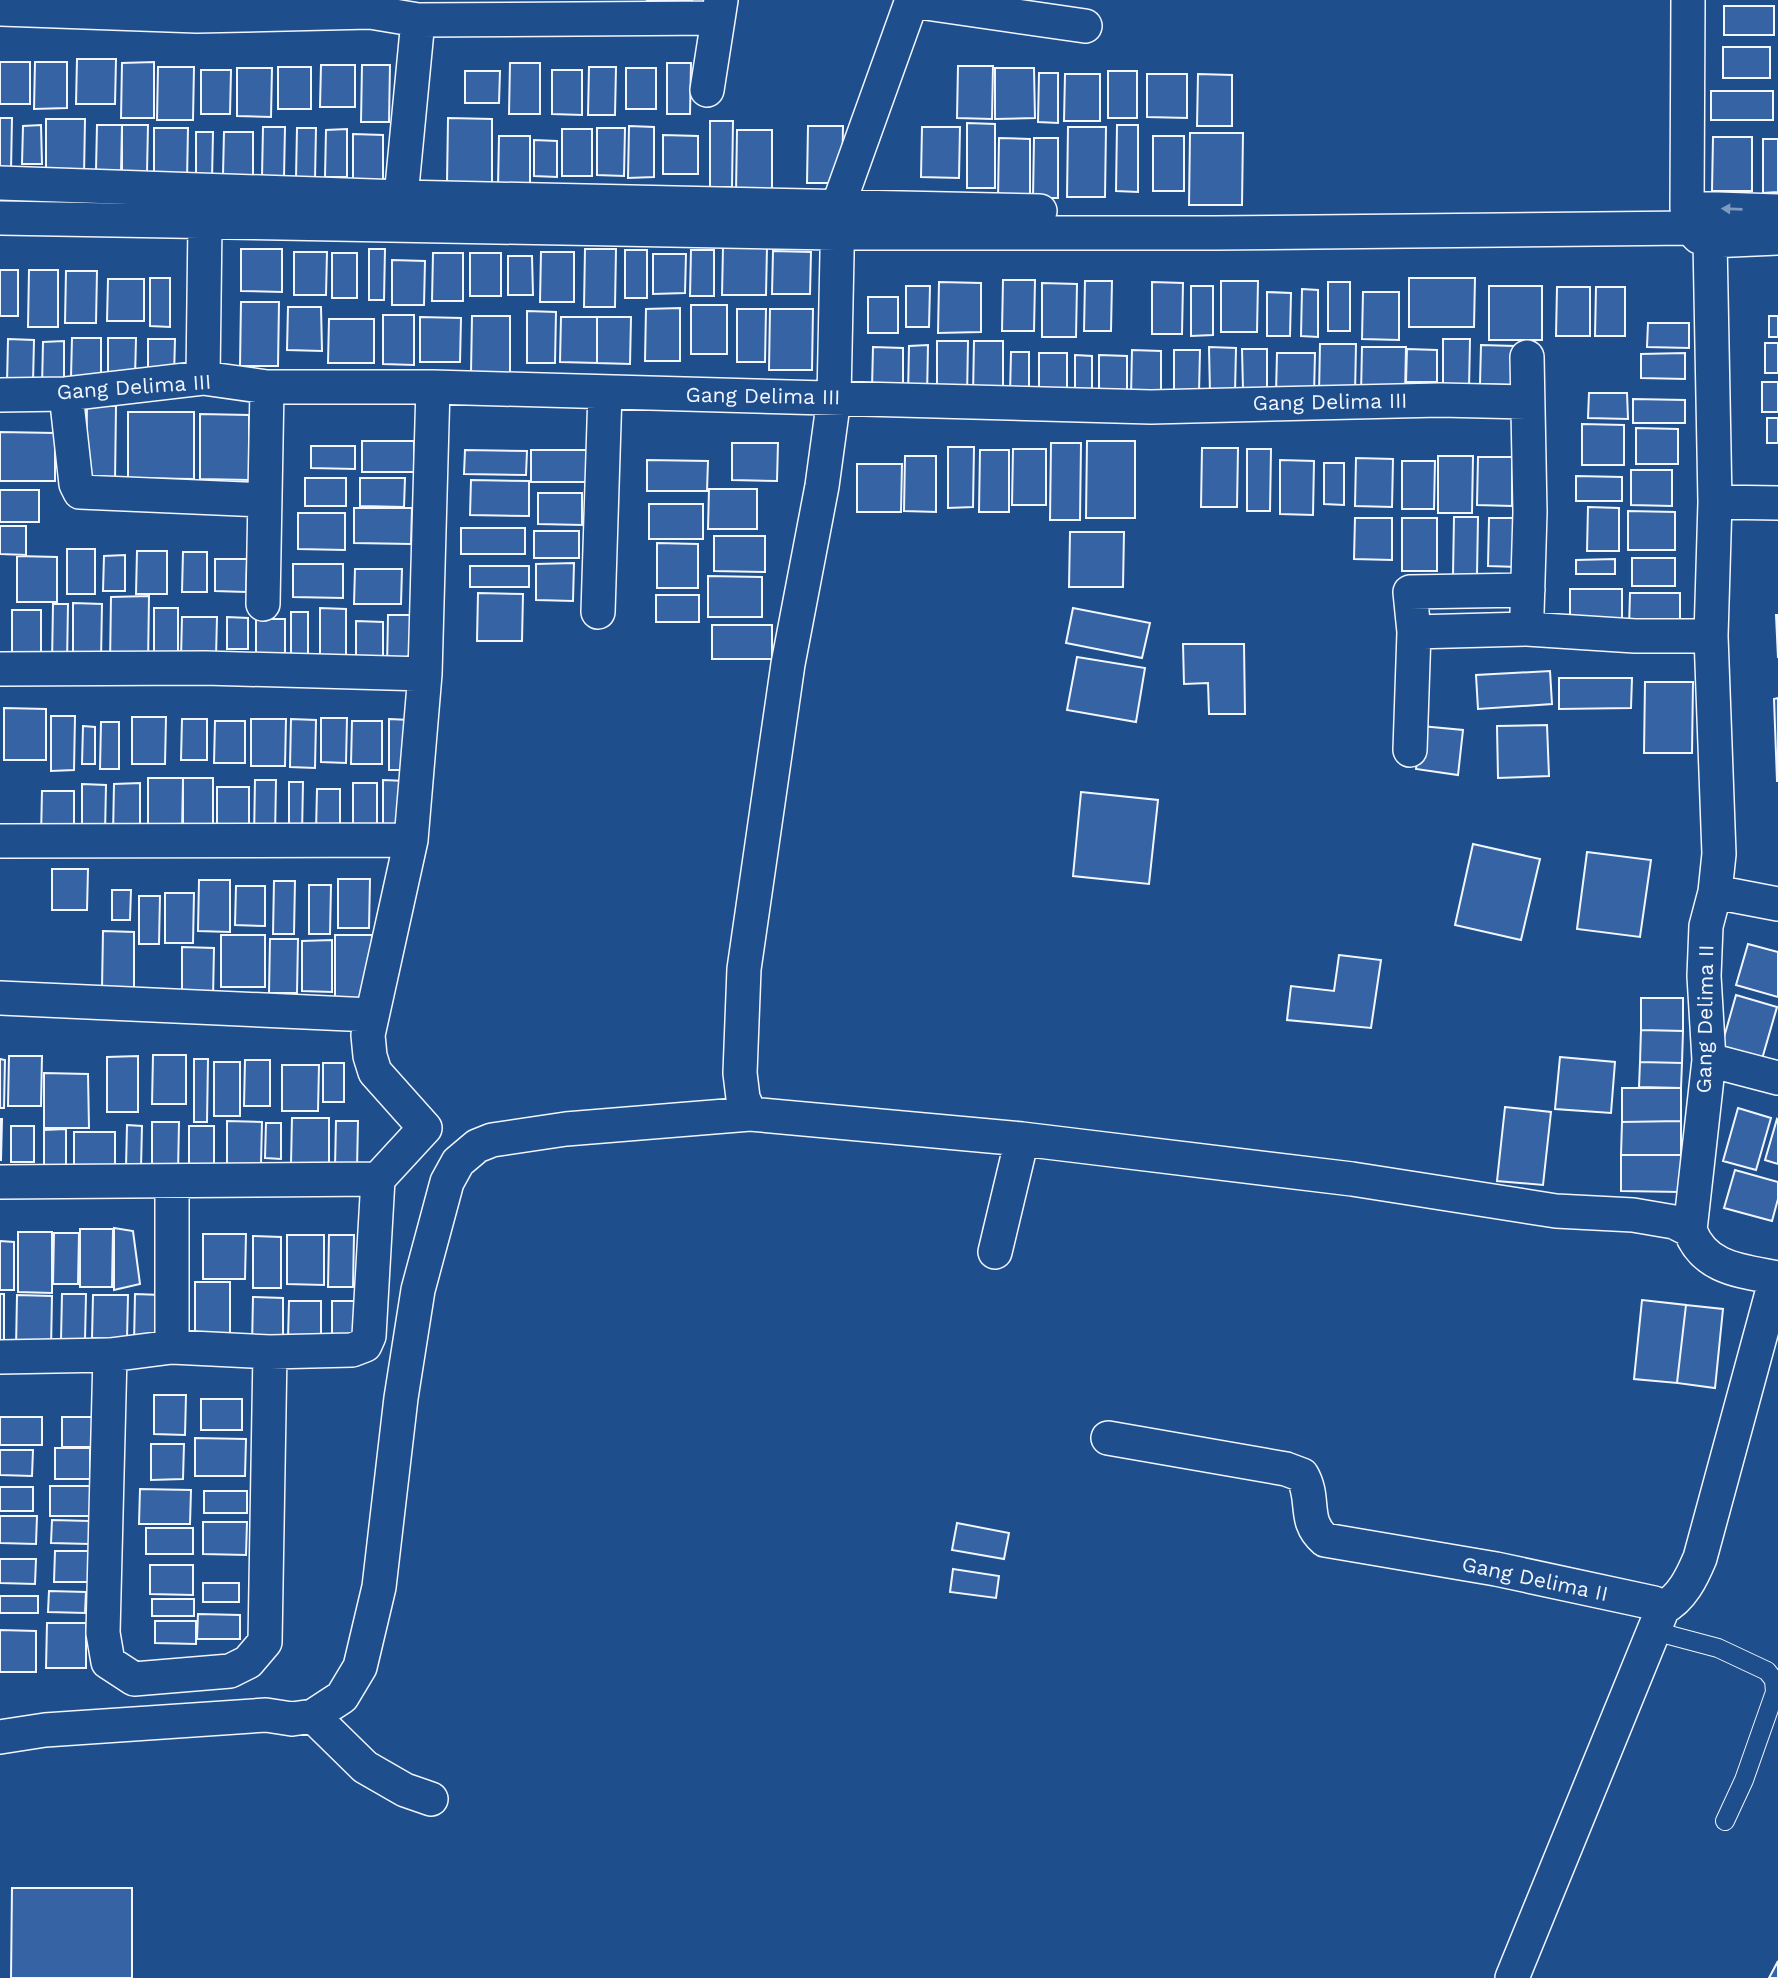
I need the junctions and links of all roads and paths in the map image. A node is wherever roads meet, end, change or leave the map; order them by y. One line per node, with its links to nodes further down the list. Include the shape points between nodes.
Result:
1 (1688, 0): 17 (street, Gang Delima II)
2 (912, 1): 9 (street); 15 (street)
3 (20, 6): 5 (street)
4 (370, 6): 5 (street); 8 (street)
5 (197, 8)
6 (545, 9): 7 (street); 8 (street)
7 (720, 9): 10 (street)
8 (418, 20): 12 (street)
9 (1085, 26)
10 (707, 90)
11 (0, 183): 12 (street)
12 (401, 197): 15 (street)
13 (1778, 211): 17 (street, one-way to 17)
14 (0, 218): 16 (street)
15 (837, 220): 16 (street); 17 (street, via 1204,215 1216,222 1215,233); 26 (street)
16 (205, 223): 20 (street)
17 (1695, 226): 18 (street); 29 (street, Gang Delima II)
18 (1778, 238)
19 (1527, 357): 27 (street)
20 (203, 378): 21 (street, Gang Delima III); 24 (street, Gang Delima III)
21 (267, 387): 22 (street, Gang Delima III); 28 (street)
22 (433, 387): 23 (street, Gang Delima III); 38 (street)
23 (605, 393): 26 (street, Gang Delima III); 33 (street)
24 (66, 394): 25 (street, Gang Delima III); 28 (street, via 79,492)
25 (0, 395)
26 (834, 398): 27 (street, Gang Delima III, via 1151,407); 48 (street, via 788,664 744,969 740,1073)
27 (1527, 402): 31 (street)
28 (265, 500): 32 (street)
29 (1715, 502): 30 (street); 36 (street, Gang Delima II)
30 (1778, 503)
31 (1528, 590): 34 (street); 35 (street, via 1410,592)
32 (263, 604)
33 (598, 612)
34 (1527, 629): 35 (street); 36 (street)
35 (1414, 632): 39 (street)
36 (1711, 636): 42 (street, Gang Delima II, via 1719,854)
37 (0, 669): 38 (street)
38 (425, 674): 40 (street)
39 (1410, 750)
40 (411, 840): 41 (street); 45 (street)
41 (0, 841)
42 (1715, 892): 43 (street); 46 (street, Gang Delima II, via 1706,926 1704,976)
43 (1778, 904)
44 (0, 998): 45 (street)
45 (371, 1015): 49 (street, via 369,1046 375,1072)
46 (1709, 1060): 47 (street); 55 (street, Gang Delima II)
47 (1778, 1078)
48 (750, 1114): 50 (street); 51 (street, via 566,1129 492,1140)
49 (425, 1128): 51 (street); 52 (street)
50 (1022, 1139): 55 (street, via 1352,1179 1556,1211 1642,1216); 56 (street)
51 (458, 1162): 64 (street, via 447,1182 418,1290 379,1587 360,1667 342,1696)
52 (378, 1180): 54 (street); 59 (street, via 372,1317 365,1345 352,1350)
53 (0, 1182): 54 (street)
54 (172, 1182): 58 (street)
55 (1690, 1230): 57 (street, via 1695,1245 1728,1268)
56 (995, 1252)
57 (1777, 1278): 63 (street, via 1700,1558 1692,1577)
58 (172, 1347): 59 (street); 60 (street)
59 (270, 1352): 60 (street, via 265,1642 248,1662 230,1671 134,1679 108,1662 103,1633)
60 (110, 1355): 61 (street)
61 (0, 1357)
62 (1108, 1438): 63 (street, Gang Delima II, via 1302,1475 1309,1487 1315,1531 1325,1540 1496,1569 1654,1603)
63 (1659, 1619): 67 (lane, via 1767,1671 1774,1680 1775,1692); 68 (street)
64 (313, 1716): 65 (street, via 265,1715); 66 (street, via 365,1767)
65 (0, 1737)
66 (431, 1799)
67 (1725, 1821)
68 (1512, 1978)

